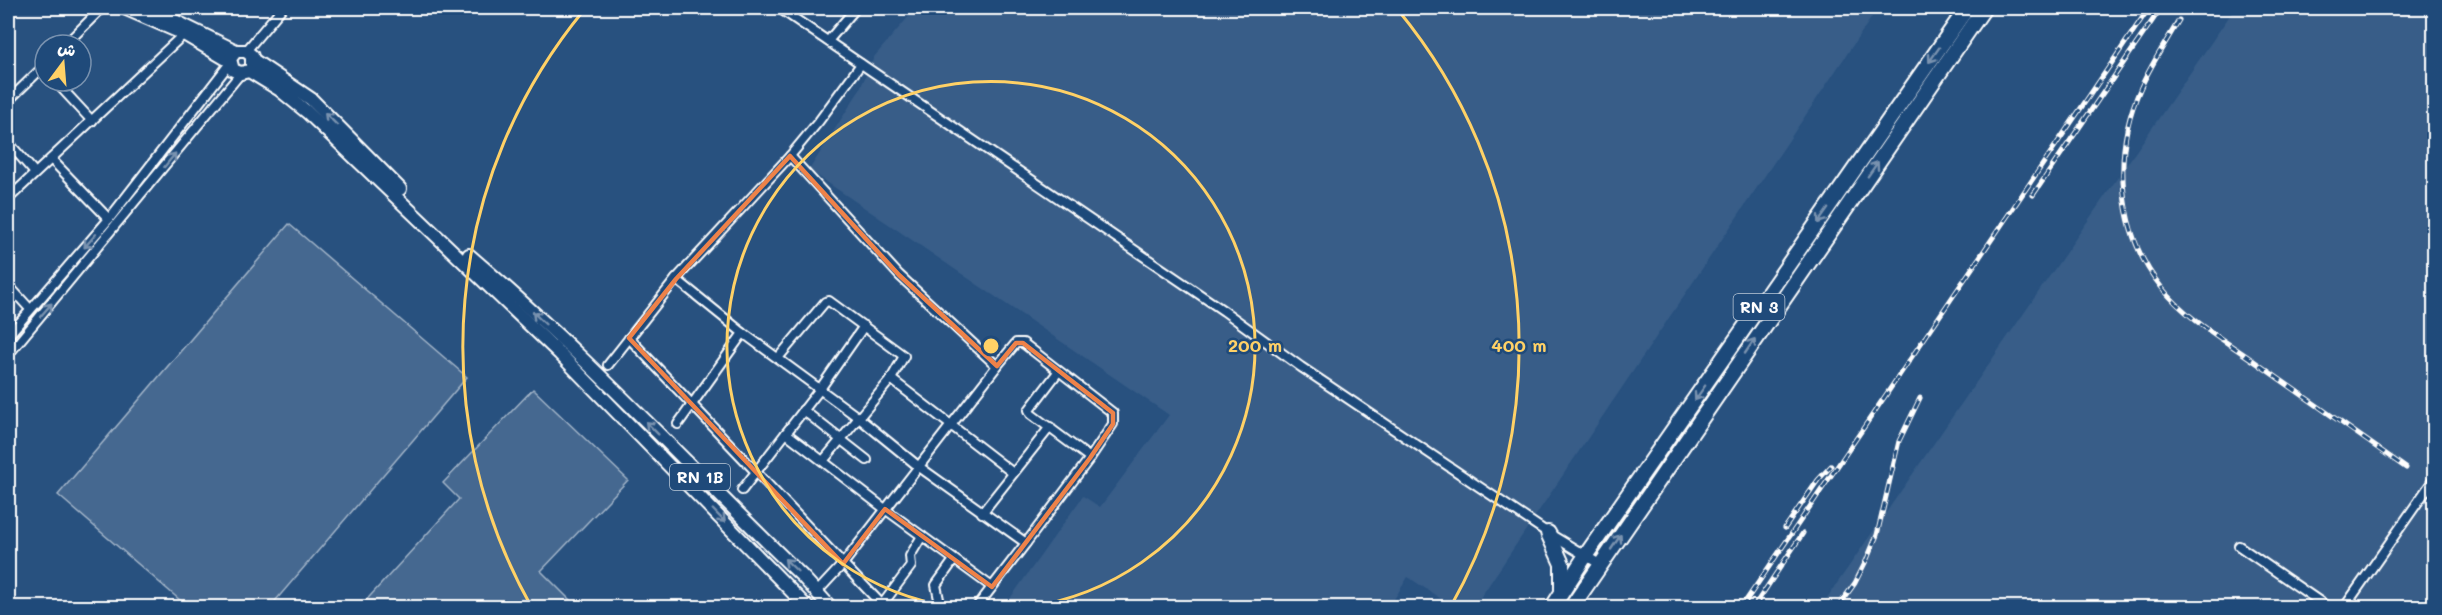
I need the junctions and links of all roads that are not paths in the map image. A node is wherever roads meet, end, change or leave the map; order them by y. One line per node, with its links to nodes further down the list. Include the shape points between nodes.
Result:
1 (102, 8): 9 (street)
2 (124, 8): 10 (main road, RN 1B)
3 (148, 8): 12 (main road, RN 1B)
4 (282, 8): 12 (street)
5 (779, 8): 11 (street)
6 (855, 8): 11 (street)
7 (1967, 8): 36 (highway, RN 3, one-way to 36)
8 (1984, 8): 38 (highway, RN 3, one-way to 8)
9 (77, 33)
10 (184, 34): 12 (main road, RN 1B); 17 (street)
11 (828, 41): 13 (street)
12 (241, 62): 23 (street); 31 (main road, RN 1B, via 311,99); 32 (street, one-way to 12)
13 (861, 64): 19 (street); 59 (street)
14 (33, 78): 16 (street)
15 (66, 93): 17 (street)
16 (8, 102)
17 (92, 121): 20 (street)
18 (8, 142): 21 (street)
19 (790, 156): 24 (street); 35 (street, via 899,275)
20 (51, 159): 21 (street); 23 (street)
21 (35, 173): 22 (street)
22 (8, 199)
23 (109, 219): 26 (street, one-way to 26)
24 (676, 279): 28 (street); 30 (street)
25 (8, 285): 26 (street)
26 (30, 309): 29 (street)
27 (864, 326): 33 (street, via 832,301 826,301); 39 (street, via 904,356); 40 (street)
28 (743, 333): 33 (street); 41 (street)
29 (8, 336)
30 (629, 338): 34 (street); 41 (street)
31 (564, 350): 68 (main road, RN 1B, one-way to 31); 71 (main road, RN 1B, one-way to 71)
32 (8, 355)
33 (778, 358): 40 (street)
34 (609, 365)
35 (997, 366): 37 (street, via 1019,343); 45 (street)
36 (1718, 367): 38 (highway); 63 (highway, RN 3, one-way to 63)
37 (1058, 372): 46 (street, via 1029,410); 49 (street, via 1113,413 1113,424)
38 (1730, 376): 66 (highway, RN 3, one-way to 38)
39 (891, 378): 43 (street); 45 (street)
40 (820, 389): 42 (street); 43 (street)
41 (692, 404): 44 (street); 53 (street)
42 (803, 410): 47 (street); 48 (street)
43 (859, 418): 48 (street); 52 (street)
44 (678, 424)
45 (949, 425): 52 (street); 54 (street)
46 (1050, 427): 49 (street); 54 (street)
47 (786, 433): 51 (street); 53 (street)
48 (841, 439): 50 (street); 51 (street)
49 (1090, 458): 61 (street)
50 (867, 460)
51 (823, 461): 57 (street)
52 (918, 466): 57 (street); 58 (street)
53 (757, 472): 56 (street); 65 (street)
54 (1014, 473): 58 (street)
55 (2434, 479): 78 (street)
56 (742, 490)
57 (885, 509): 60 (street); 65 (street)
58 (982, 513): 61 (street)
59 (1548, 533): 63 (street); 69 (highway, via 1562,564)
60 (922, 536): 64 (street); 70 (street, via 910,556 911,566)
61 (1026, 543): 67 (street)
62 (2239, 546): 77 (street)
63 (1586, 555): 66 (street); 69 (highway, RN 3)
64 (954, 560): 67 (street); 73 (street, via 936,585 940,604)
65 (843, 564): 68 (street); 70 (street)
66 (1601, 565): 76 (highway, RN 3)
67 (992, 587): 74 (street)
68 (817, 592): 72 (main road, RN 1B)
69 (1562, 593): 75 (highway, RN 3)
70 (883, 606)
71 (808, 608)
72 (831, 608)
73 (937, 608)
74 (976, 608)
75 (1552, 608)
76 (1571, 608)
77 (2329, 608)
78 (2344, 608)

